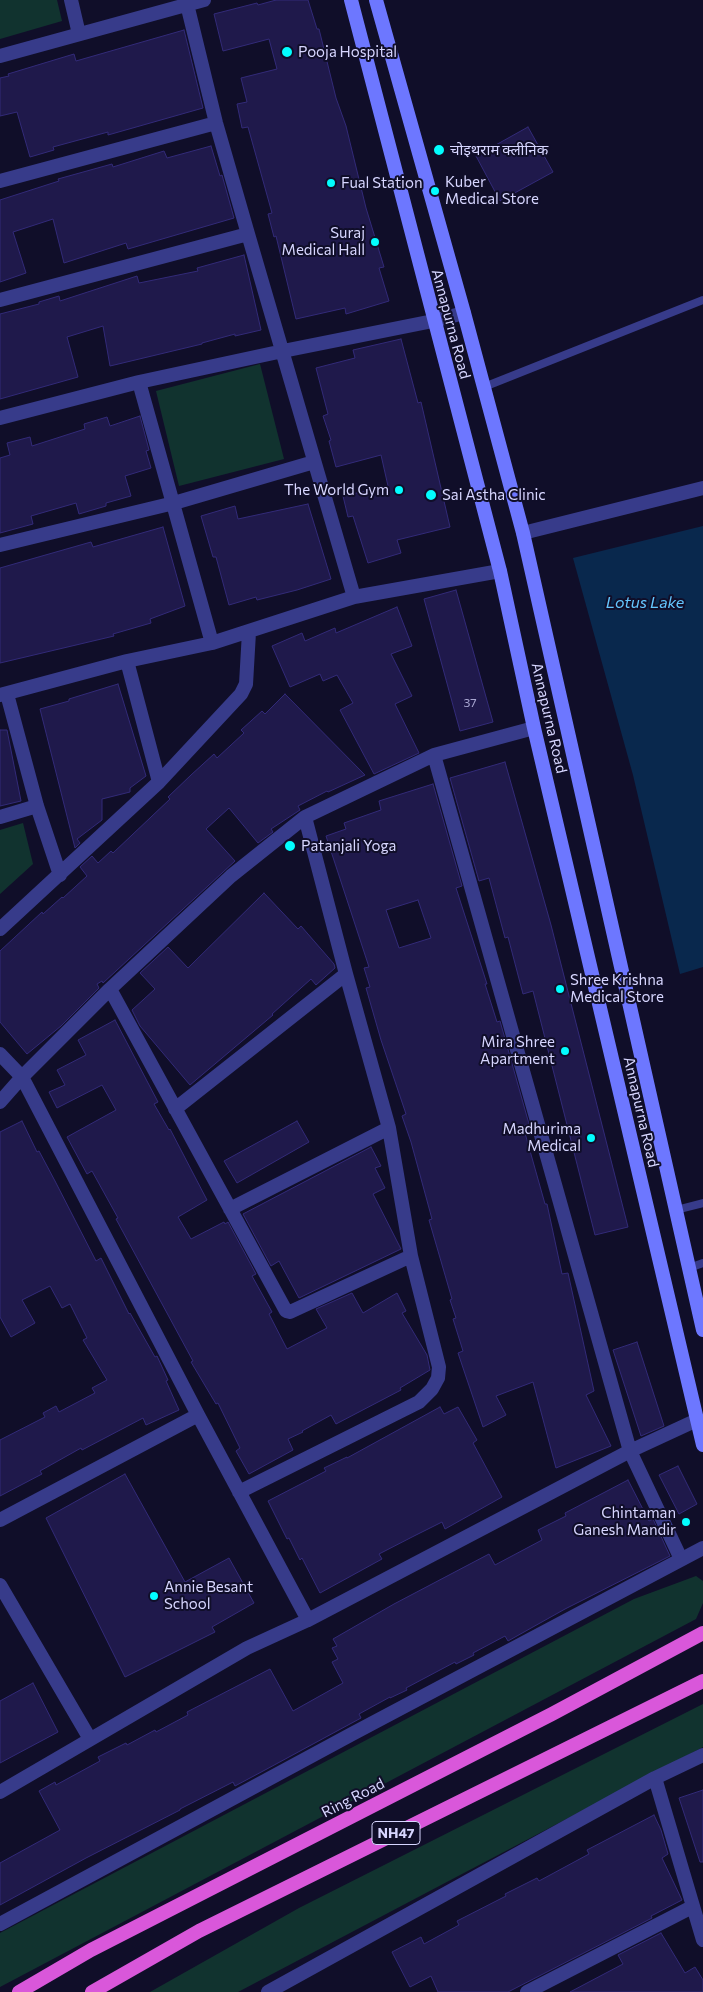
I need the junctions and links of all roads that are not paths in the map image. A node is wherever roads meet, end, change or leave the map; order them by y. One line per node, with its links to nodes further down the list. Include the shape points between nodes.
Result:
1 (71, 0): 6 (street)
2 (204, 0): 5 (street)
3 (351, 0): 14 (main road, Annapurna Road)
4 (376, 0): 13 (main road, Annapurna Road)
5 (186, 2): 6 (street); 8 (street)
6 (79, 34): 7 (street)
7 (0, 56)
8 (216, 123): 9 (street); 10 (street)
9 (0, 181)
10 (248, 234): 11 (street); 15 (street)
11 (0, 300)
12 (703, 300): 17 (lane)
13 (464, 313): 14 (street); 17 (main road, Annapurna Road)
14 (434, 321): 15 (street); 24 (main road, Annapurna Road)
15 (283, 351): 16 (street); 19 (street)
16 (139, 382): 18 (street); 21 (street)
17 (484, 387): 22 (main road, Annapurna Road)
18 (0, 418)
19 (314, 462): 21 (street); 25 (street)
20 (703, 488): 22 (street)
21 (174, 503): 23 (street); 27 (street)
22 (523, 533): 47 (main road, Annapurna Road)
23 (0, 545)
24 (500, 571): 25 (street); 30 (main road, Annapurna Road)
25 (354, 597): 26 (street)
26 (249, 632): 27 (street); 32 (street, via 246,684 241,694)
27 (212, 643): 28 (street)
28 (128, 661): 29 (street); 32 (street)
29 (3, 694): 33 (street)
30 (534, 728): 31 (street); 53 (main road, Annapurna Road)
31 (434, 755): 35 (street); 55 (street)
32 (159, 782): 36 (street)
33 (37, 806): 34 (street); 36 (street)
34 (0, 817)
35 (306, 817): 38 (street); 39 (street, via 232,876)
36 (60, 875): 37 (street)
37 (0, 929)
38 (346, 974): 43 (street); 44 (street)
39 (110, 989): 41 (street); 43 (street)
40 (0, 1054): 41 (street)
41 (22, 1077): 42 (street); 52 (street)
42 (0, 1102)
43 (175, 1109): 46 (street)
44 (389, 1128): 46 (street); 48 (street)
45 (703, 1203): 47 (lane)
46 (230, 1209): 48 (street, via 286,1311 290,1312)
47 (676, 1210): 50 (main road, Annapurna Road)
48 (410, 1256): 56 (street, via 439,1367 432,1389 419,1402)
49 (703, 1263): 50 (lane)
50 (689, 1268): 51 (main road, Annapurna Road)
51 (703, 1330)
52 (198, 1415): 56 (street); 57 (street)
53 (698, 1420): 54 (main road, Annapurna Road); 55 (street)
54 (703, 1445)
55 (630, 1451): 59 (street); 61 (street)
56 (240, 1492): 61 (street)
57 (0, 1520)
58 (703, 1548): 59 (street)
59 (681, 1559): 69 (street)
60 (0, 1585): 64 (street)
61 (308, 1620): 64 (street, via 247,1648)
62 (703, 1633): 71 (highway, Ring Road, via 543,1719 92,1950)
63 (703, 1681): 72 (highway, NH47, via 199,1931)
64 (90, 1739): 67 (street)
65 (703, 1755): 66 (street)
66 (655, 1778): 68 (street); 73 (street)
67 (0, 1792)
68 (692, 1907): 70 (street); 74 (street)
69 (0, 1924)
70 (703, 1940)
71 (19, 1992)
72 (92, 1992)
73 (268, 1992)
74 (527, 1992)

